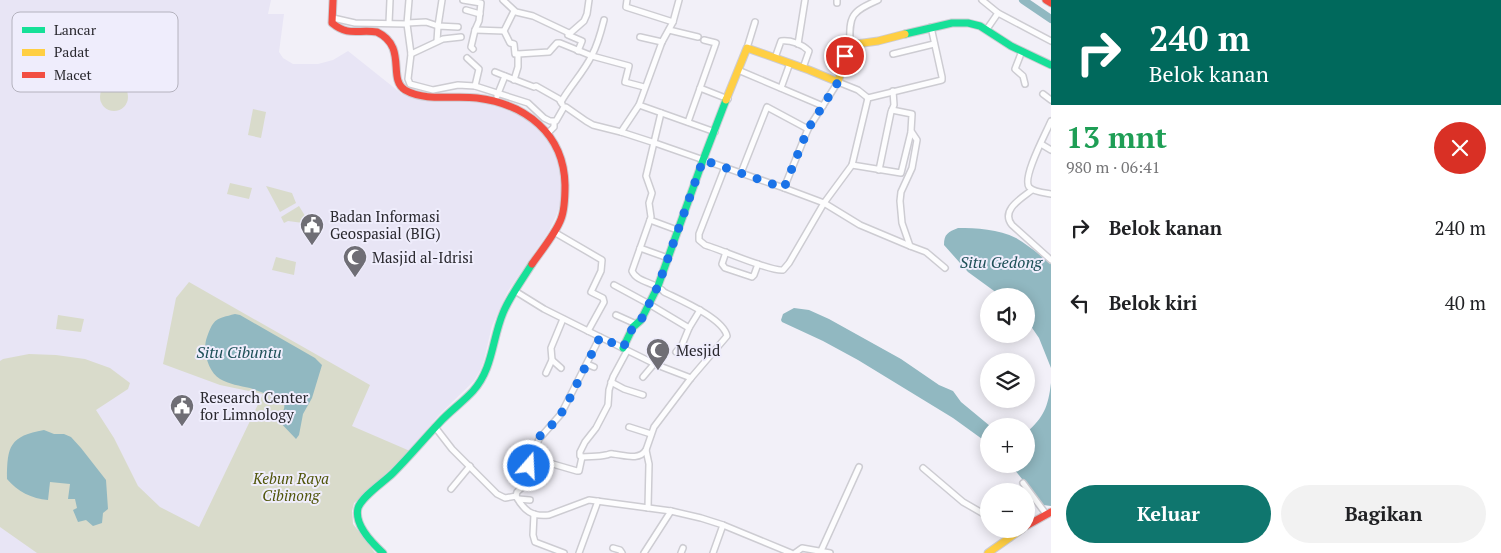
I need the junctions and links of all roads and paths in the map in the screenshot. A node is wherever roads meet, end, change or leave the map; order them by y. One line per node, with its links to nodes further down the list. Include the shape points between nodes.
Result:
1 (333, 0): 19 (main road)
2 (390, 0): 23 (street)
3 (409, 0): 24 (street)
4 (442, 0): 25 (street)
5 (463, 0): 18 (street, via 481,3)
6 (502, 0): 16 (street)
7 (589, 0): 32 (street, via 584,22)
8 (626, 0): 21 (street, via 626,7)
9 (679, 0): 21 (street)
10 (805, 0): 40 (street)
11 (878, 0): 42 (street, via 854,13)
12 (982, 0): 17 (street)
13 (1046, 0): 14 (main road)
14 (1051, 3)
15 (466, 10): 18 (street)
16 (514, 11): 31 (street); 32 (street)
17 (998, 13): 30 (street); 38 (street)
18 (480, 14): 28 (street)
19 (332, 18): 23 (street); 68 (main road, via 332,24 346,32 384,36 396,56 397,83 410,92 434,97)
20 (604, 20): 50 (street)
21 (673, 22): 29 (street)
22 (755, 22): 43 (street)
23 (389, 23): 24 (street)
24 (407, 23): 25 (street, via 426,22); 47 (street)
25 (438, 26): 26 (street); 37 (street)
26 (458, 27)
27 (931, 27): 30 (main road, via 968,23); 41 (street); 42 (main road)
28 (474, 30): 31 (street); 44 (street)
29 (669, 30): 35 (street); 39 (street)
30 (987, 30): 46 (main road)
31 (504, 31): 48 (street, via 510,43 514,44 514,54)
32 (569, 33): 45 (street, via 583,42)
33 (461, 37): 37 (street)
34 (640, 37): 39 (street)
35 (698, 37)
36 (704, 40): 64 (street, via 716,43)
37 (437, 41): 47 (street)
38 (1051, 41)
39 (662, 42): 63 (street)
40 (798, 44): 52 (street, via 781,41); 55 (street, via 810,51)
41 (934, 44): 49 (street); 66 (street, via 942,80)
42 (850, 45): 60 (main road)
43 (747, 48): 52 (main road); 56 (main road)
44 (473, 49)
45 (578, 51): 48 (street, via 557,43 549,52); 50 (street)
46 (1022, 51): 54 (main road); 61 (street, via 1016,69 1024,76)
47 (411, 54): 62 (street, via 410,84 433,90 458,85)
48 (518, 54): 59 (street)
49 (893, 54)
50 (592, 56): 63 (street, via 628,66 625,82); 72 (street, via 568,90)
51 (467, 58): 62 (street, via 479,69)
52 (775, 58): 53 (main road)
53 (790, 63): 55 (main road); 65 (street)
54 (1051, 65)
55 (803, 68): 60 (main road)
56 (738, 70): 65 (street); 70 (main road)
57 (495, 72): 58 (street)
58 (505, 76): 59 (street); 68 (street)
59 (514, 80): 72 (street, via 536,86)
60 (838, 82): 69 (street); 74 (street)
61 (1025, 84)
62 (474, 86): 68 (street)
63 (644, 87): 73 (street)
64 (700, 88): 70 (street); 79 (street)
65 (781, 88): 74 (street)
66 (893, 91): 69 (street); 75 (street)
67 (1043, 94): 71 (street)
68 (497, 98): 78 (street, via 528,103 544,118); 81 (main road, via 523,112)
69 (868, 98): 89 (street)
70 (728, 99): 83 (main road)
71 (1051, 100)
72 (563, 104): 78 (street); 82 (street, via 589,124)
73 (639, 105): 76 (street); 82 (street)
74 (824, 106): 80 (street)
75 (892, 110): 84 (street, via 912,114); 91 (street)
76 (661, 113): 79 (street); 85 (street)
77 (1051, 121): 86 (street)
78 (554, 122): 81 (street)
79 (688, 122): 83 (street)
80 (808, 129): 92 (street, via 766,107); 93 (street)
81 (549, 132): 99 (main road, via 560,152 566,180 564,208)
82 (621, 132): 85 (street)
83 (715, 132): 88 (main road)
84 (911, 132): 91 (street, via 901,173); 100 (street, via 917,142 900,201 902,223)
85 (655, 143): 88 (street); 97 (street, via 646,176 652,193)
86 (1041, 144): 87 (street); 94 (street, via 1029,173 1027,184)
87 (1051, 150)
88 (703, 160): 90 (street); 98 (main road)
89 (852, 164): 91 (street); 96 (street)
90 (725, 168): 92 (street); 102 (street, via 698,237 702,244)
91 (879, 170)
92 (741, 173): 93 (street)
93 (784, 188): 96 (street)
94 (1032, 190): 95 (street); 104 (street, via 1011,207 1008,219)
95 (1051, 194)
96 (824, 203): 100 (street, via 860,225); 105 (street, via 785,269 779,271)
97 (650, 220): 98 (street); 101 (street)
98 (677, 230): 103 (main road)
99 (554, 232): 109 (main road); 116 (street, via 602,260 601,271 591,292 604,298 604,302)
100 (910, 246): 106 (street, via 926,252)
101 (640, 248): 103 (street); 108 (street, via 632,268 633,274)
102 (726, 252): 105 (street); 105 (street, via 722,264 725,268 752,277)
103 (668, 258): 108 (main road)
104 (1051, 260)
105 (758, 264)
106 (944, 268)
107 (614, 286): 110 (street)
108 (658, 286): 110 (main road); 111 (street)
109 (515, 291): 113 (street); 130 (main road, via 500,321 487,370 480,382)
110 (650, 304): 114 (main road); 115 (street)
111 (700, 310): 115 (street); 127 (street, via 723,328 727,336)
112 (616, 315): 114 (street)
113 (563, 319): 116 (street); 120 (street, via 552,345)
114 (636, 324): 118 (main road)
115 (689, 328): 119 (street)
116 (588, 331): 117 (street)
117 (600, 337): 118 (street); 121 (street)
118 (625, 349): 122 (street); 128 (street)
119 (676, 352)
120 (552, 360): 124 (street); 125 (street)
121 (587, 364): 123 (street); 135 (street, via 561,414 539,439)
122 (654, 364): 126 (street); 127 (street)
123 (594, 367)
124 (561, 368)
125 (546, 373)
126 (643, 376)
127 (691, 378): 132 (street)
128 (612, 382): 129 (street); 134 (street, via 608,405 585,442 580,452)
129 (643, 395)
130 (435, 427): 136 (street); 155 (main road, via 359,505 357,517 360,524)
131 (630, 427): 132 (street)
132 (651, 434): 133 (street)
133 (646, 450): 134 (street, via 637,456 611,453); 144 (street)
134 (582, 457): 135 (street, via 578,471)
135 (532, 458): 141 (street, via 528,478 525,486 517,492)
136 (470, 466): 139 (street); 141 (street, via 497,494)
137 (859, 467): 153 (street)
138 (923, 468): 146 (street, via 963,502)
139 (452, 489)
140 (1035, 497): 147 (street)
141 (517, 498): 142 (street); 148 (street, via 524,509)
142 (530, 500)
143 (598, 501): 144 (street); 148 (street, via 587,500 550,515); 157 (street)
144 (648, 508): 145 (street)
145 (671, 511): 150 (street); 159 (street)
146 (980, 512)
147 (1048, 513): 149 (main road)
148 (534, 514): 156 (street, via 535,542)
149 (1035, 521)
150 (723, 524): 160 (street); 161 (street)
151 (1010, 538): 154 (main road)
152 (613, 548): 158 (street)
153 (821, 552): 162 (street, via 802,548); 163 (street)
154 (989, 552)
155 (383, 553)
156 (564, 553)
157 (579, 553)
158 (622, 553)
159 (644, 553)
160 (713, 553)
161 (791, 553)
162 (794, 553)
163 (830, 553)

